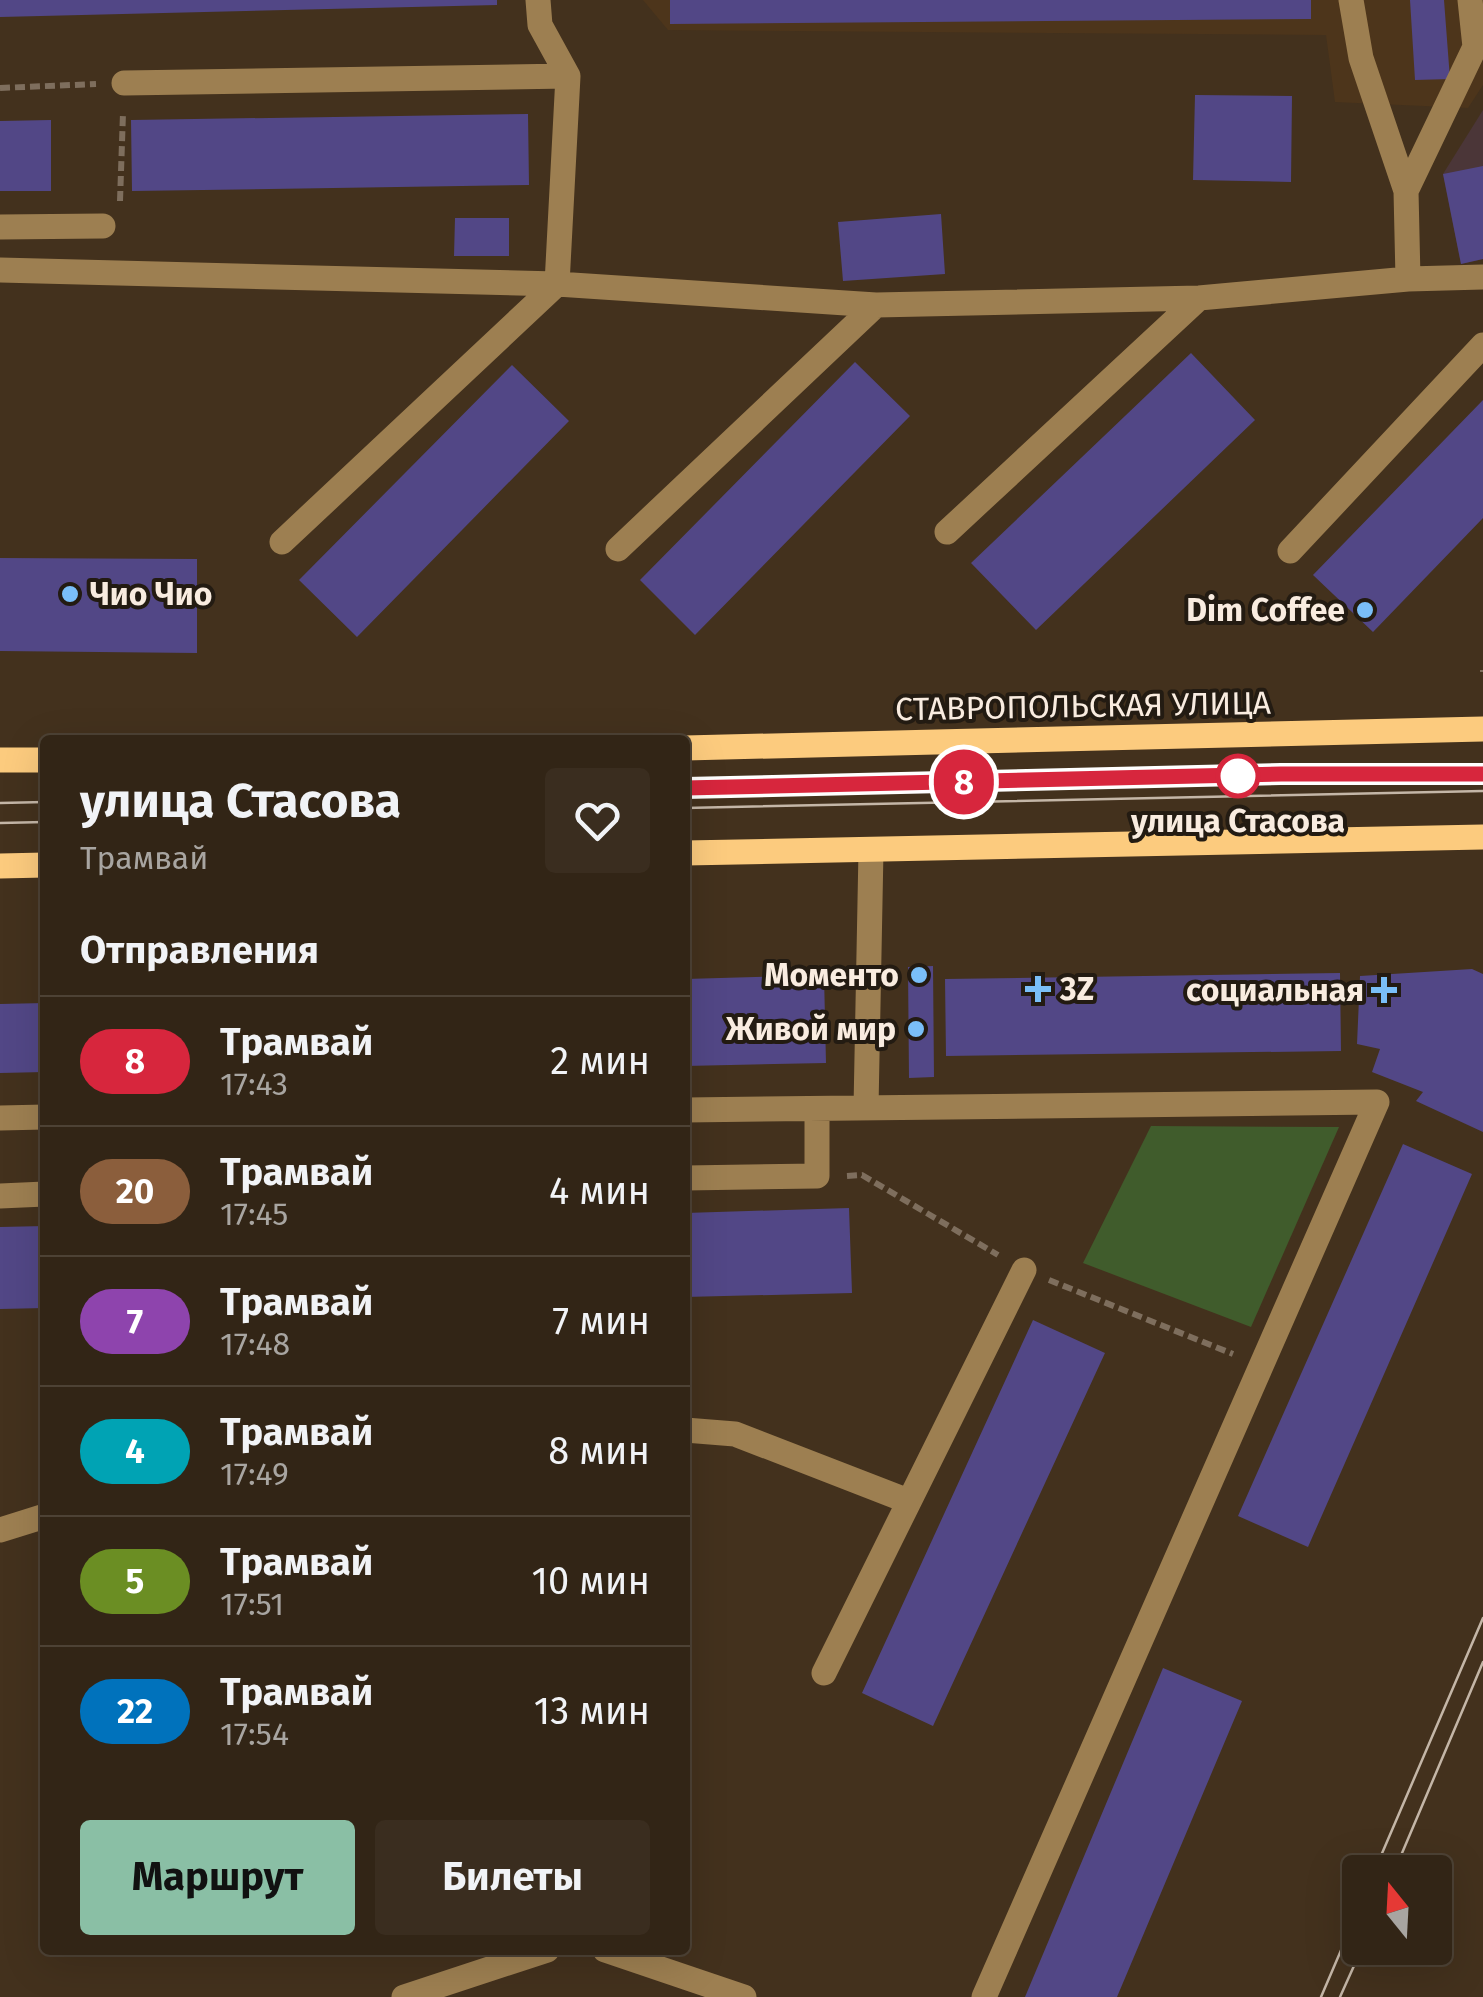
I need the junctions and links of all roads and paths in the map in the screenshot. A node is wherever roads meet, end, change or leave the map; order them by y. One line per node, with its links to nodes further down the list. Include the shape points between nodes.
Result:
1 (538, 0): 4 (lane, via 540,25)
2 (1351, 0): 7 (lane, via 1361,58)
3 (1470, 0): 7 (lane, via 1475,46)
4 (568, 76): 5 (lane); 15 (lane)
5 (124, 83): 6 (path); 8 (path)
6 (0, 88)
7 (1406, 190): 14 (lane)
8 (111, 221): 10 (lane)
9 (0, 226): 10 (lane)
10 (32, 226): 12 (lane)
11 (0, 270): 12 (lane)
12 (32, 271): 15 (lane)
13 (1483, 277): 14 (lane)
14 (1408, 279): 16 (lane)
15 (557, 284): 17 (lane); 20 (lane)
16 (1199, 298): 17 (lane); 19 (lane)
17 (876, 305): 21 (lane)
18 (1483, 345): 22 (lane)
19 (947, 532)
20 (282, 542)
21 (618, 549)
22 (1290, 551)
23 (1483, 728): 24 (main road, СТАВРОПОЛЬСКАЯ УЛИЦА)
24 (690, 748)
25 (0, 760): 26 (main road)
26 (40, 760)
27 (1483, 837): 28 (main road)
28 (870, 850): 29 (main road); 32 (lane)
29 (690, 853)
30 (40, 865): 31 (main road)
31 (0, 866)
32 (866, 1108): 33 (lane); 42 (lane, via 1377,1102)
33 (817, 1109): 34 (lane); 37 (lane)
34 (690, 1110)
35 (40, 1117): 36 (lane)
36 (0, 1118)
37 (816, 1176): 38 (lane); 41 (path, via 862,1175)
38 (690, 1178)
39 (40, 1194): 40 (lane)
40 (0, 1196)
41 (1024, 1270): 42 (path); 44 (lane)
42 (1262, 1366): 52 (lane)
43 (690, 1430): 44 (lane, via 734,1434)
44 (908, 1501): 47 (lane)
45 (40, 1518): 46 (lane)
46 (0, 1530)
47 (824, 1673)
48 (533, 1955): 50 (lane)
49 (619, 1955): 51 (lane)
50 (404, 1997)
51 (744, 1997)
52 (984, 1997)

